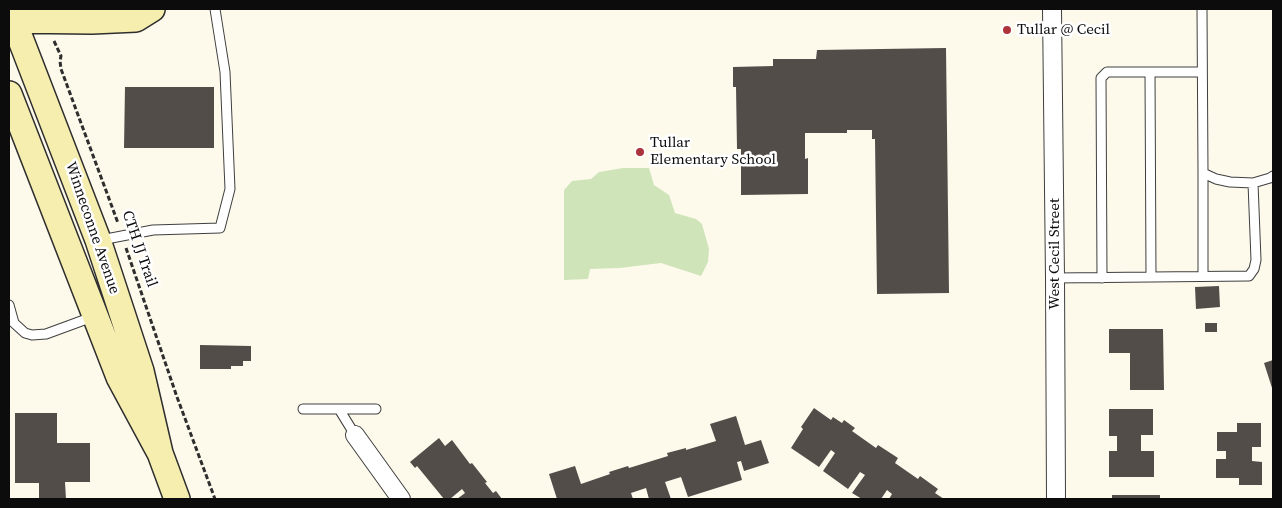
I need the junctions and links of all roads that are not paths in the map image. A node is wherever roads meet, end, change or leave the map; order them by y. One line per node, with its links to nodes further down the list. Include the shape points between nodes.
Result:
1 (152, 9): 5 (main road, via 136,19 44,20)
2 (215, 9): 12 (lane, via 226,72 230,189 220,228 153,230)
3 (1052, 9): 15 (street, West Cecil Street)
4 (1202, 9): 7 (lane)
5 (10, 16): 12 (main road, Winneconne Avenue)
6 (1150, 72): 7 (lane); 14 (lane); 16 (lane, via 1107,72 1101,78)
7 (1202, 72): 9 (lane)
8 (9, 94): 18 (main road, Winneconne Avenue)
9 (1203, 173): 11 (lane, via 1230,182); 13 (lane)
10 (1273, 176): 11 (lane)
11 (1253, 182): 13 (lane, via 1254,269 1249,276)
12 (98, 240): 24 (main road, Winneconne Avenue, via 141,371)
13 (1203, 276): 14 (lane)
14 (1151, 277): 16 (lane)
15 (1055, 278): 16 (lane); 27 (street, West Cecil Street)
16 (1102, 278)
17 (9, 305): 19 (lane)
18 (95, 316): 19 (lane, via 37,335 25,333); 24 (main road, Winneconne Avenue, via 118,377)
19 (11, 318)
20 (339, 408): 21 (lane); 22 (lane); 23 (lane)
21 (303, 409)
22 (376, 409)
23 (355, 435): 26 (street)
24 (160, 453): 25 (main road, Winneconne Avenue)
25 (177, 499)
26 (401, 499)
27 (1056, 499)

